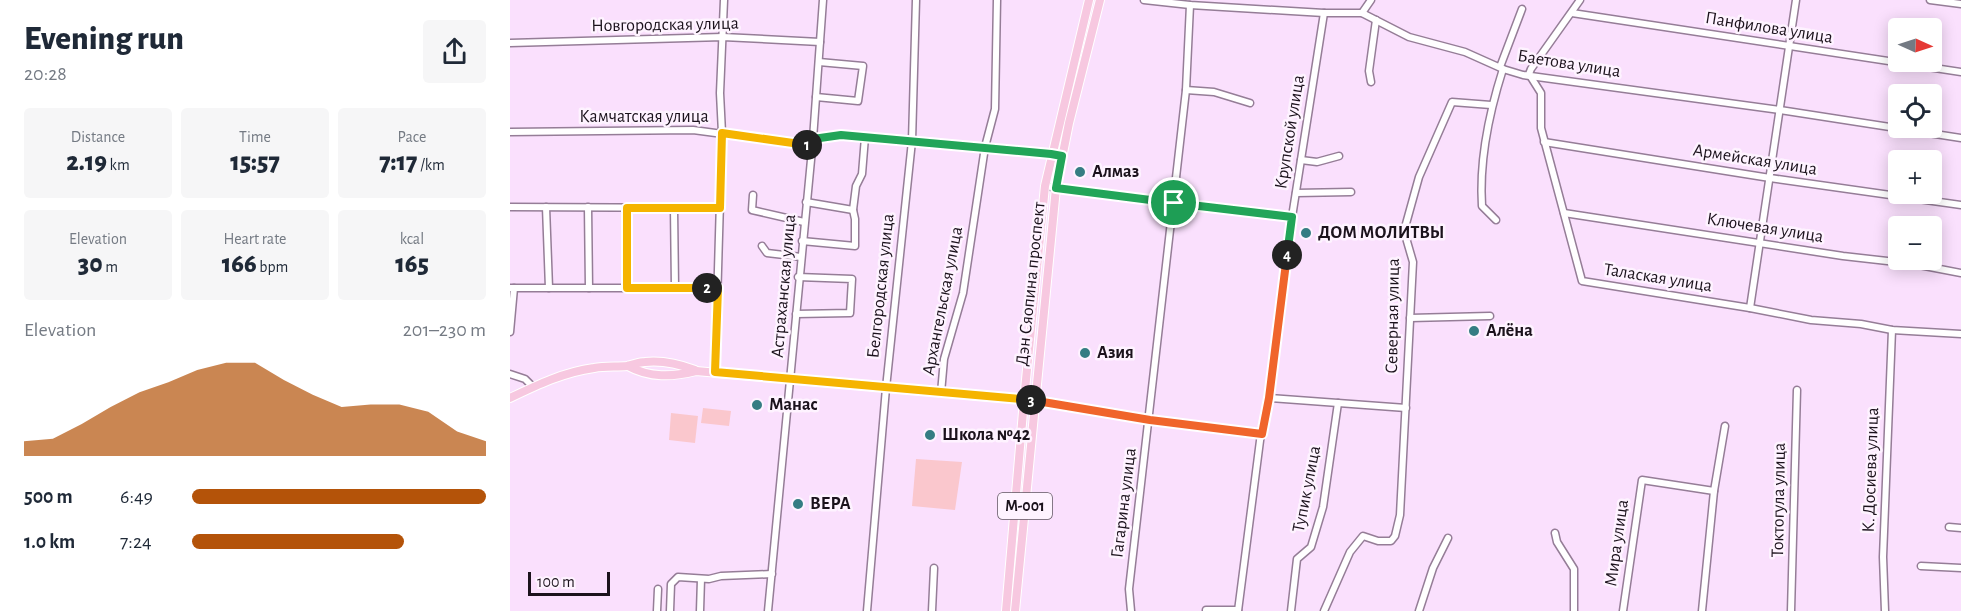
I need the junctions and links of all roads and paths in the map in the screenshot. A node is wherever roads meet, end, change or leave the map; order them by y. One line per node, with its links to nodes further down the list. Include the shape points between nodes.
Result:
1 (724, 0): 21 (street)
2 (823, 0): 22 (street, Астраханская улица)
3 (916, 0): 39 (street, Белгородская улица)
4 (998, 0): 42 (street, Архангельская улица, via 994,109)
5 (1089, 0): 43 (main road, Дэн Сяопина проспект / M-001)
6 (1100, 0): 44 (main road, Дэн Сяопина проспект / M-001)
7 (1144, 0): 14 (street, Баетова улица)
8 (1260, 0): 15 (street)
9 (1371, 0): 17 (street)
10 (1580, 0): 18 (street)
11 (1796, 0): 24 (street)
12 (1930, 0): 13 (street)
13 (1961, 4)
14 (1190, 5): 15 (street, Баетова улица); 30 (street, Гагарина улица)
15 (1259, 9): 19 (street, Баетова улица)
16 (1522, 9): 26 (street)
17 (1362, 13): 19 (street, Баетова улица); 20 (street, Баетова улица)
18 (1572, 13): 24 (street, Панфилова улица); 28 (street)
19 (1324, 14): 46 (street, Крупской улица)
20 (1376, 20): 26 (street, Баетова улица, via 1409,37 1465,52); 29 (street)
21 (723, 37): 22 (street, Новгородская улица); 23 (street, Новгородская улица); 36 (street)
22 (820, 42): 25 (street, Астраханская улица)
23 (510, 43)
24 (1789, 46): 27 (street, Панфилова улица); 34 (street)
25 (819, 62): 31 (street, Астраханская улица); 31 (street, via 863,66 858,101)
26 (1502, 68): 28 (street, Баетова улица); 33 (street)
27 (1961, 72)
28 (1529, 74): 34 (street, Баетова улица); 41 (street, Талаская улица, via 1541,93)
29 (1371, 82)
30 (1186, 90): 32 (street, via 1214,92); 54 (street, Гагарина улица)
31 (816, 97): 40 (street, Астраханская улица)
32 (1250, 103)
33 (1491, 105): 65 (street, via 1480,186 1482,206); 82 (street, Северная улица, via 1452,102 1419,177 1404,231 1413,262)
34 (1780, 110): 38 (street, Баетова улица); 47 (street)
35 (510, 132): 36 (street, Камчатская улица)
36 (722, 133): 40 (street, Камчатская улица); 61 (street)
37 (865, 137): 39 (street, Камчатская улица); 40 (street, Камчатская улица, via 841,135); 62 (street, via 862,174)
38 (1961, 138)
39 (912, 141): 42 (street, Камчатская улица); 92 (street, Белгородская улица)
40 (813, 142): 53 (street, Астраханская улица)
41 (1544, 142): 47 (street, Армейская улица); 63 (street, Талаская улица)
42 (985, 147): 43 (street, Камчатская улица); 94 (street, Архангельская улица, via 963,293 944,359)
43 (1051, 154): 44 (street, Камчатская улица); 48 (main road, Дэн Сяопина проспект / M-001)
44 (1062, 156): 49 (main road, Дэн Сяопина проспект / M-001)
45 (1339, 156): 46 (street, via 1317,162)
46 (1301, 160): 51 (street, Крупской улица)
47 (1770, 178): 55 (street, Армейская улица); 68 (street)
48 (1045, 186): 49 (street); 97 (main road, Дэн Сяопина проспект / M-001)
49 (1056, 188): 54 (street); 98 (main road, Дэн Сяопина проспект / M-001)
50 (1351, 192): 51 (street)
51 (1296, 193): 64 (street, Крупской улица)
52 (753, 195): 66 (street, via 752,210)
53 (806, 202): 62 (street); 66 (street, Астраханская улица)
54 (1174, 203): 64 (street); 101 (street, Гагарина улица)
55 (1961, 205)
56 (510, 207): 57 (street)
57 (546, 207): 58 (street); 74 (street)
58 (588, 207): 59 (street); 75 (street)
59 (627, 208): 60 (street); 76 (street)
60 (674, 208): 61 (street); 77 (street)
61 (720, 208): 78 (street)
62 (853, 210): 67 (street, via 855,246)
63 (1564, 213): 68 (street, Ключевая улица); 79 (street, Талаская улица, via 1582,281)
64 (1292, 217): 96 (street, Крупской улица)
65 (1496, 220)
66 (804, 222): 67 (street, Астраханская улица)
67 (802, 240): 70 (street, Астраханская улица)
68 (1760, 242): 71 (street, Ключевая улица); 79 (street)
69 (762, 246): 70 (street, via 767,253)
70 (801, 257): 72 (street, Астраханская улица)
71 (1961, 273)
72 (798, 277): 80 (street, Астраханская улица); 80 (street, via 852,279 850,312)
73 (512, 288): 74 (street); 84 (street)
74 (549, 288): 75 (street)
75 (590, 288): 76 (street)
76 (627, 288): 77 (street)
77 (675, 288): 78 (street)
78 (718, 288): 88 (street)
79 (1750, 308): 83 (street, Талаская улица)
80 (796, 315): 90 (street, Астраханская улица)
81 (1490, 316): 82 (street)
82 (1410, 318): 100 (street, Северная улица)
83 (1892, 330): 85 (street, Талаская улица); 133 (street, К. Досиева улица, via 1883,557)
84 (510, 332)
85 (1961, 334)
86 (628, 366): 87 (main road, via 642,362 677,363); 87 (main road, via 656,375); 91 (main road, via 571,372)
87 (696, 371): 88 (main road)
88 (715, 372): 90 (main road)
89 (510, 374): 91 (street, via 525,379)
90 (790, 378): 92 (main road); 112 (street, Астраханская улица)
91 (533, 387): 95 (main road)
92 (885, 388): 94 (main road); 121 (street, Белгородская улица)
93 (1797, 390): 132 (street, Токтогула улица)
94 (941, 393): 97 (main road)
95 (510, 398)
96 (1269, 398): 99 (street); 103 (street, Крупской улица)
97 (1024, 400): 98 (main road); 123 (main road, Дэн Сяопина проспект / M-001)
98 (1034, 400): 101 (street); 124 (main road, Дэн Сяопина проспект / M-001)
99 (1338, 403): 100 (street); 126 (street, Тупик улица, via 1323,507 1311,547 1298,559)
100 (1406, 408): 127 (street, Северная улица, via 1400,515 1395,536 1391,541 1363,536 1350,552)
101 (1150, 420): 103 (street); 125 (street, Гагарина улица, via 1129,589)
102 (1725, 426): 104 (street)
103 (1262, 434): 116 (street, Крупской улица)
104 (1714, 491): 130 (street, Мира улица, via 1642,480); 131 (street)
105 (1949, 527): 106 (street)
106 (1961, 528)
107 (1555, 532): 129 (street, Мира улица, via 1574,569)
108 (1448, 538): 128 (street)
109 (1921, 566): 111 (street)
110 (934, 568): 122 (street)
111 (1961, 568)
112 (772, 574): 113 (street); 120 (street, Астраханская улица)
113 (701, 579): 118 (street, via 674,580); 119 (street)
114 (658, 589): 117 (street)
115 (1206, 610): 116 (street)
116 (1238, 610)
117 (657, 611)
118 (670, 611)
119 (700, 611)
120 (768, 611)
121 (867, 611)
122 (932, 611)
123 (1006, 611)
124 (1015, 611)
125 (1131, 611)
126 (1291, 611)
127 (1324, 611)
128 (1419, 611)
129 (1574, 611)
130 (1623, 611)
131 (1702, 611)
132 (1791, 611)
133 (1885, 611)

